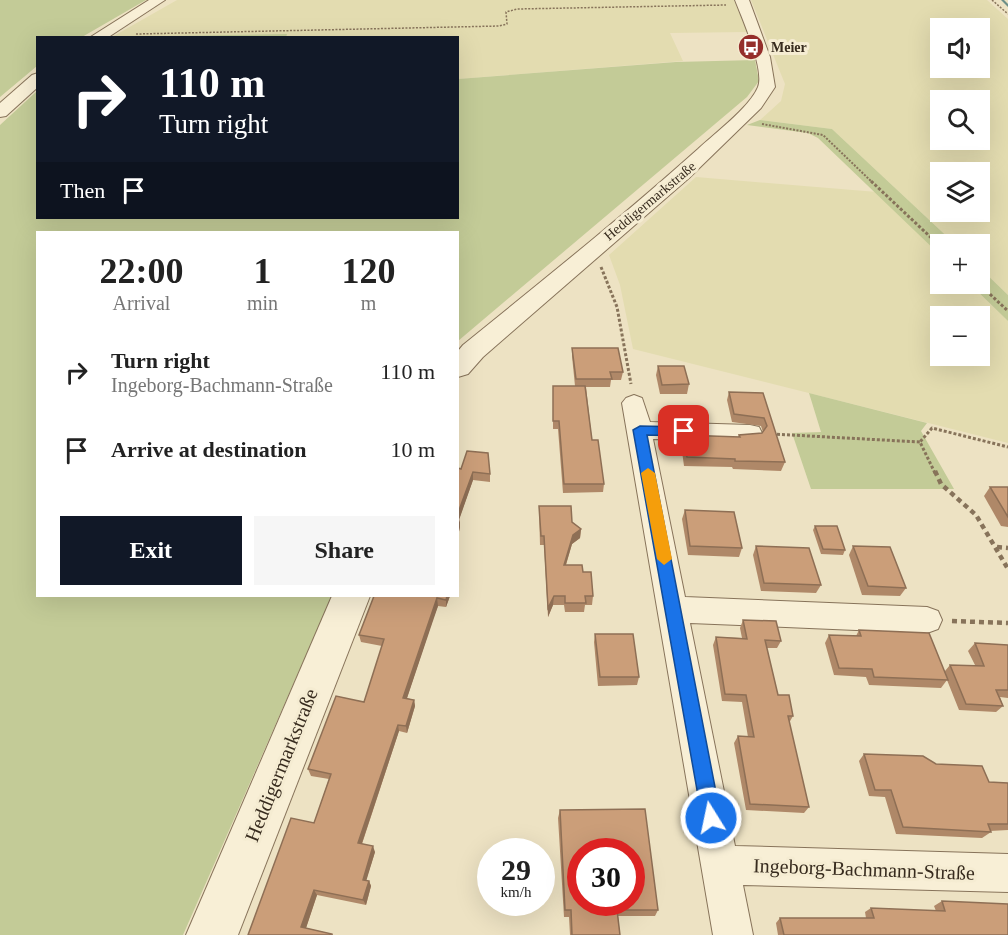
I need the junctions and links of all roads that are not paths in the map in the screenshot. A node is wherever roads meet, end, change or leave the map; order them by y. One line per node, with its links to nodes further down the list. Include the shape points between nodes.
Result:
1 (158, 0): 3 (street)
2 (742, 0): 6 (street, Heddigermarkstraße, via 766,72 767,89 758,103)
3 (99, 36)
4 (36, 80): 5 (street)
5 (0, 112)
6 (459, 367)
7 (750, 433): 9 (street, via 637,416)
8 (351, 597): 13 (street, Heddigermarkstraße)
9 (674, 609): 10 (street); 11 (street)
10 (927, 620)
11 (720, 865): 12 (street, Ingeborg-Bachmann-Straße); 14 (street)
12 (1008, 873)
13 (212, 935)
14 (733, 935)

